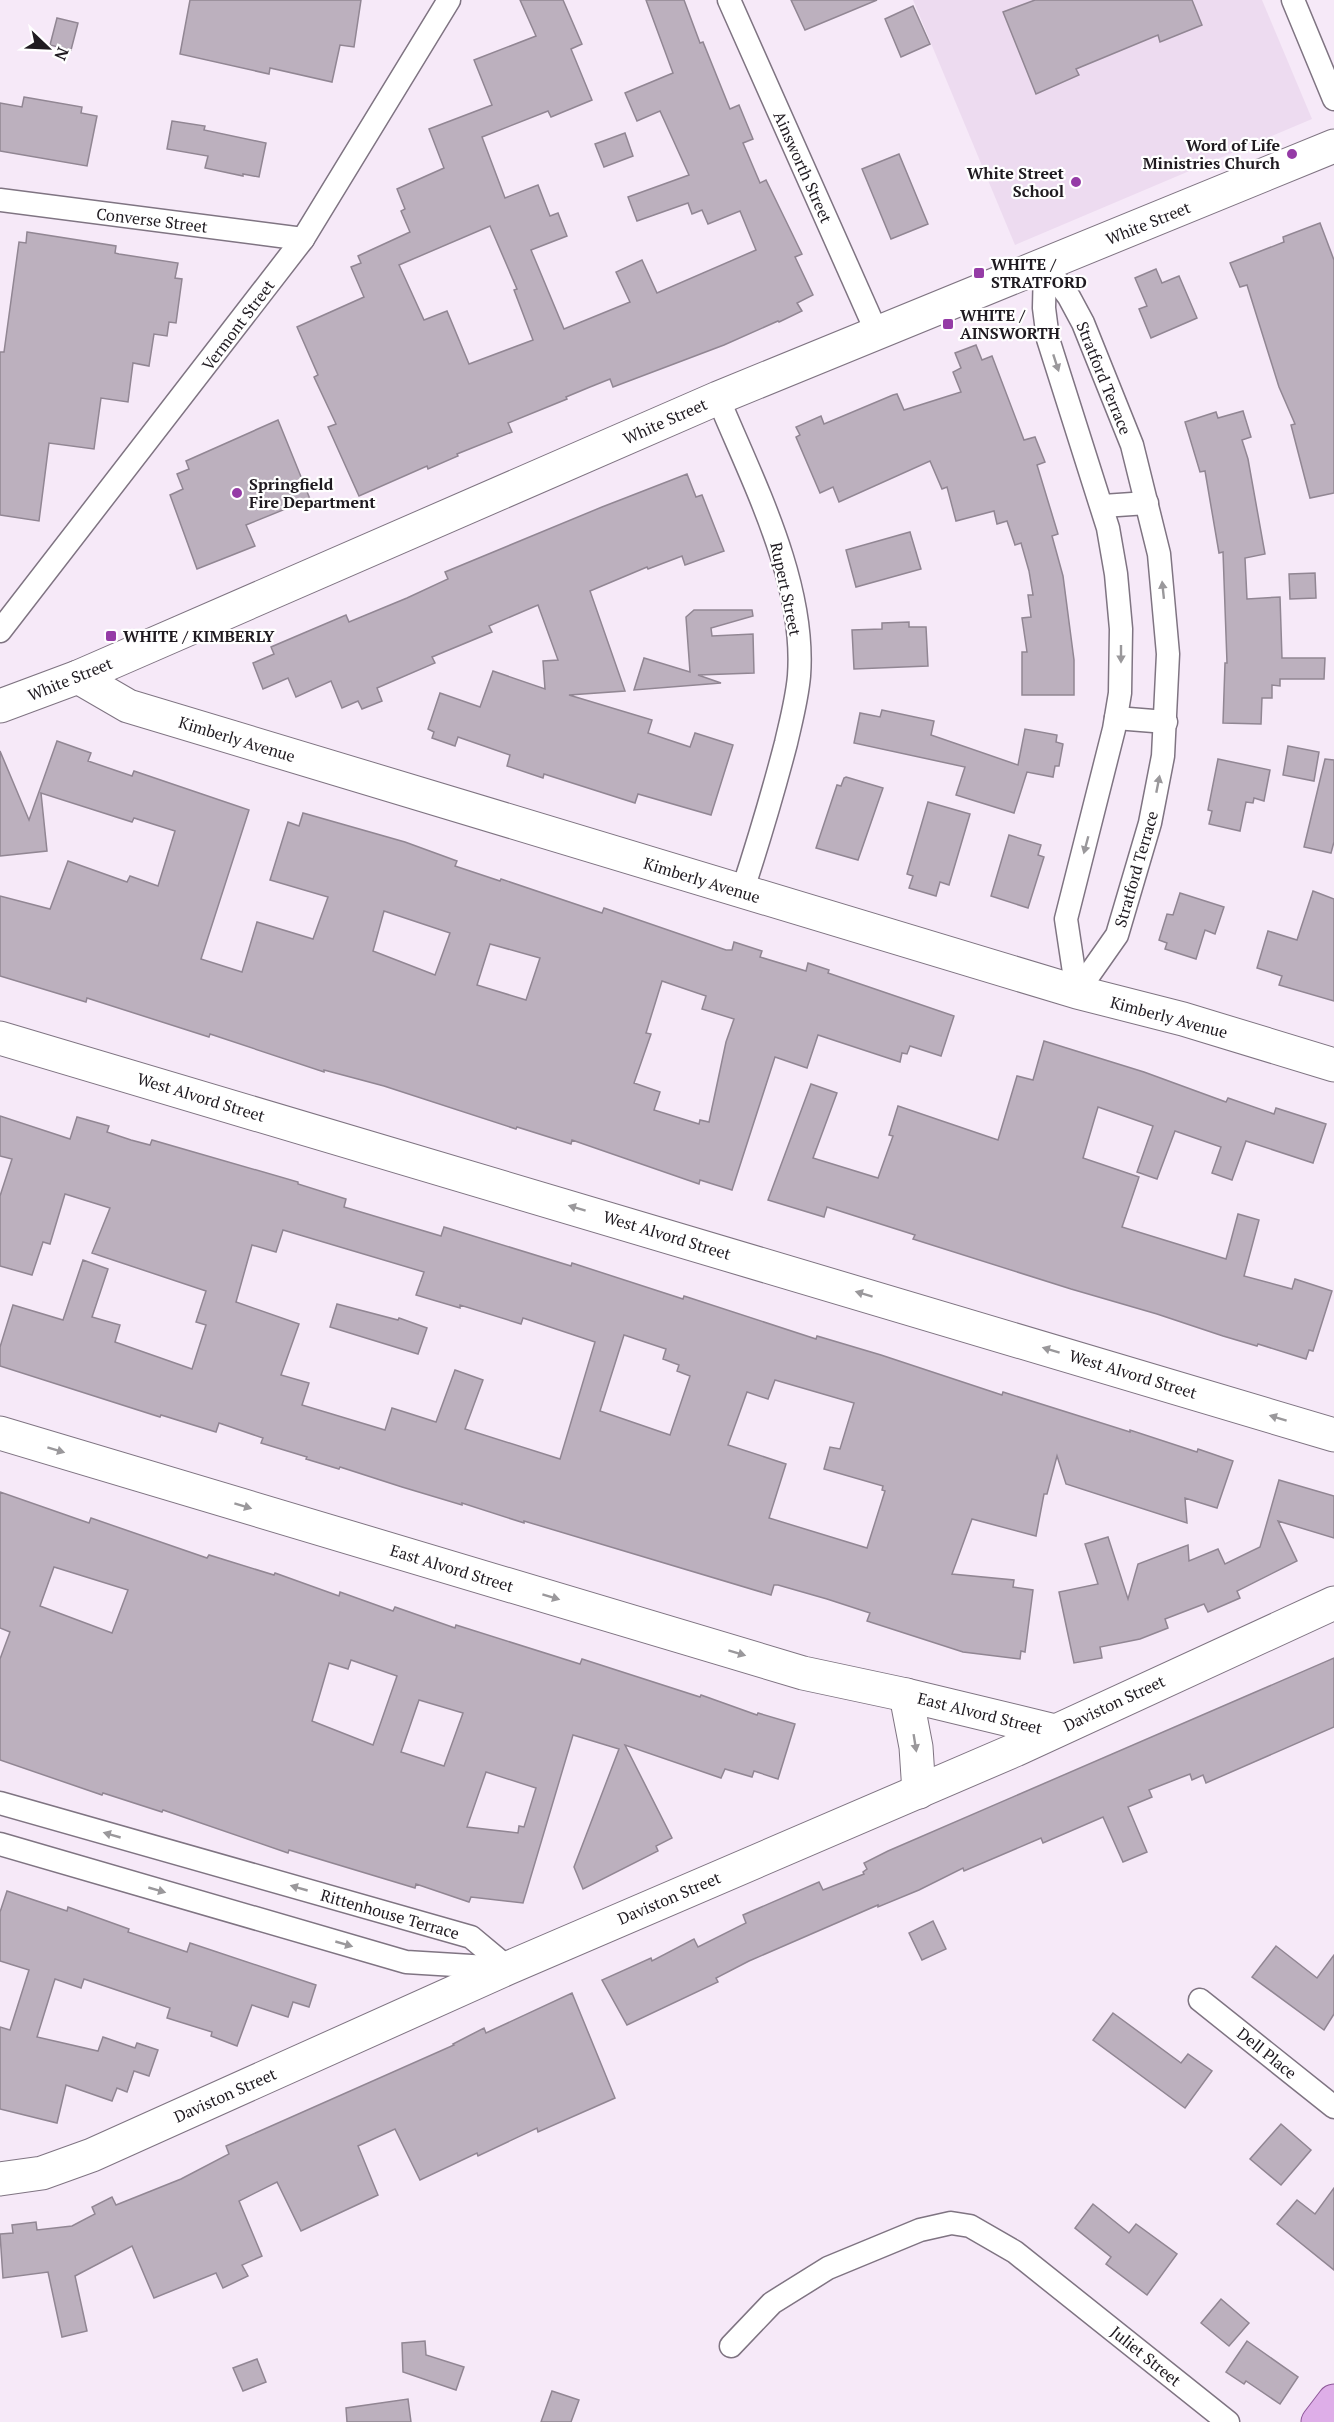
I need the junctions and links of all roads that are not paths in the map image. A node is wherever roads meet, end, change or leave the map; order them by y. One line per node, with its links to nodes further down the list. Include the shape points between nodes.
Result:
1 (449, 0): 7 (street, Vermont Street)
2 (729, 0): 9 (street, Ainsworth Street)
3 (1293, 0): 4 (street)
4 (1334, 99)
5 (1334, 146): 8 (main road, White Street)
6 (0, 200): 7 (street, Converse Street)
7 (303, 239): 13 (street, Vermont Street)
8 (1045, 265): 9 (main road, White Street); 11 (street, Stratford Terrace, via 1083,323 1132,445); 12 (street, one-way to 12, via 1048,339)
9 (877, 333): 10 (main road, White Street)
10 (718, 398): 14 (main road, White Street); 18 (street, Rupert Street, via 775,534 798,646 795,708)
11 (1147, 503): 12 (street); 17 (street, Stratford Terrace, one-way to 11, via 1166,620 1159,554)
12 (1103, 506): 16 (street, one-way to 16, via 1116,574 1121,629)
13 (0, 631)
14 (78, 677): 15 (main road, White Street); 18 (main road, Kimberly Avenue, via 128,706)
15 (0, 706)
16 (1116, 718): 17 (street); 19 (street, one-way to 19, via 1066,919)
17 (1166, 722): 19 (street, Stratford Terrace, one-way to 17, via 1117,935 1150,823)
18 (742, 892): 19 (main road, Kimberly Avenue)
19 (1077, 992): 21 (main road, Kimberly Avenue)
20 (0, 1038): 23 (main road, West Alvord Street, one-way to 20)
21 (1334, 1065)
22 (0, 1433): 25 (main road, East Alvord Street, one-way to 25, via 802,1672)
23 (1334, 1435)
24 (1334, 1603): 26 (main road, Daviston Street)
25 (906, 1695): 26 (main road, East Alvord Street); 27 (main road, East Alvord Street, one-way to 27, via 916,1747)
26 (1054, 1731): 27 (main road, Daviston Street)
27 (919, 1792): 30 (main road, Daviston Street)
28 (0, 1803): 30 (street, Rittenhouse Terrace, one-way to 28, via 471,1937)
29 (0, 1844): 30 (street, Rittenhouse Terrace, one-way to 30, via 406,1962)
30 (508, 1968): 33 (main road, Daviston Street, via 92,2155 42,2173)
31 (1200, 2000): 32 (street, Dell Place)
32 (1334, 2107)
33 (0, 2178)
34 (731, 2346): 36 (street, Juliet Street, via 772,2303 828,2268 920,2230 951,2223 970,2226 1015,2252)
35 (1334, 2401): 37 (main road)
36 (1228, 2422)
37 (1318, 2422)

